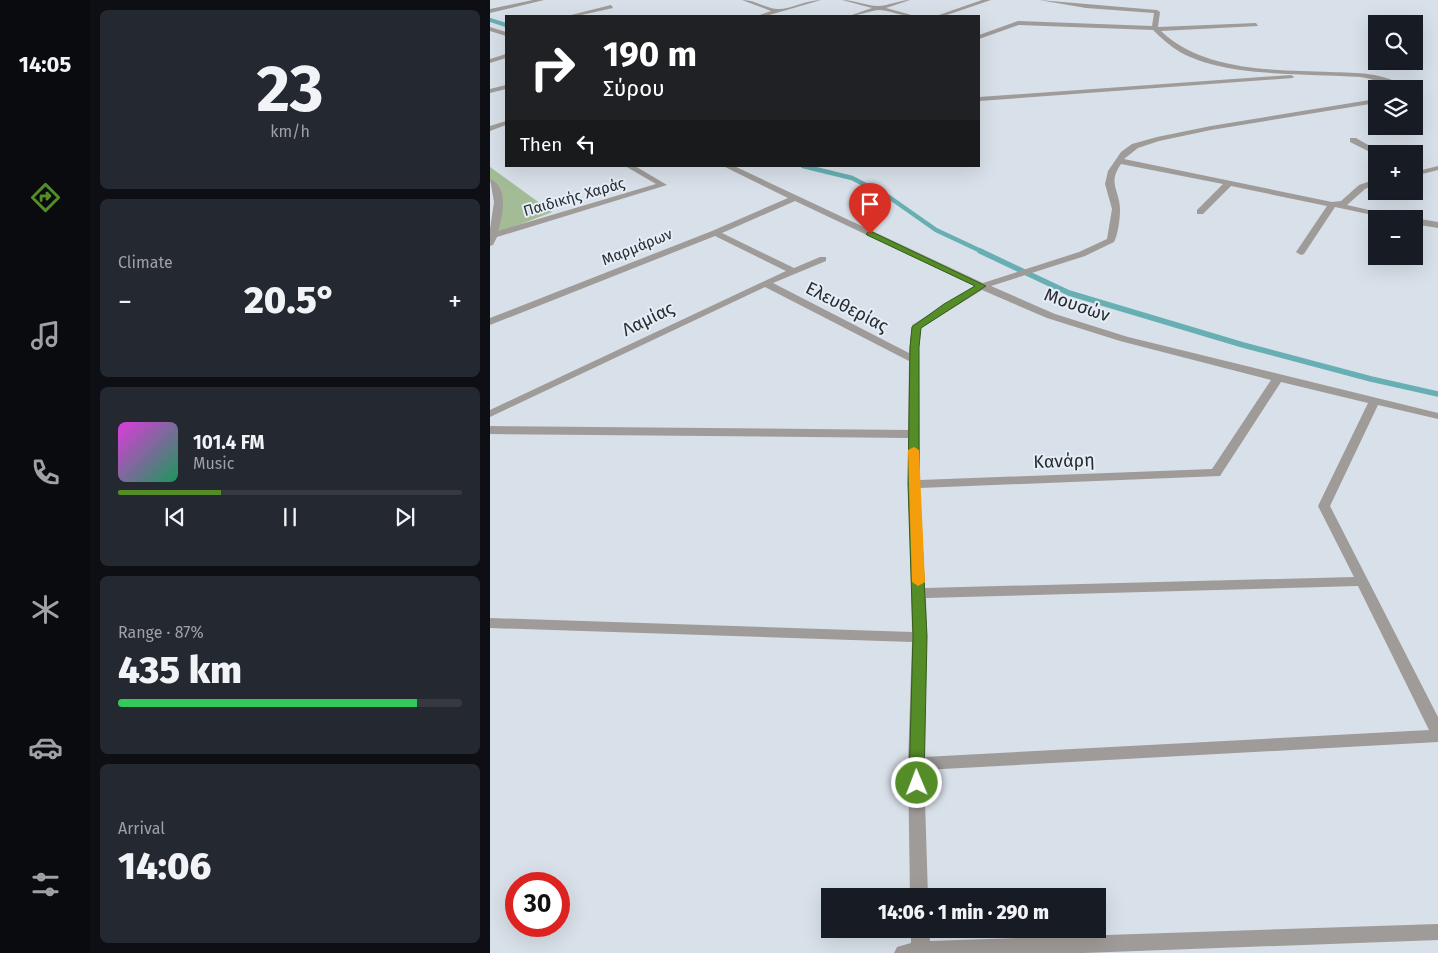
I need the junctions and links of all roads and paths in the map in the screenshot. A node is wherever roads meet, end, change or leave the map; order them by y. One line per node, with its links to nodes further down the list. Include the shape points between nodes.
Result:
1 (541, 0): 10 (street)
2 (745, 0): 11 (street)
3 (818, 0): 11 (street)
4 (845, 0): 9 (street)
5 (906, 0): 9 (street)
6 (988, 0): 16 (street)
7 (1046, 0): 18 (street, via 1157,12)
8 (611, 8): 12 (street)
9 (878, 8): 14 (street); 15 (street)
10 (490, 11)
11 (777, 11): 13 (street)
12 (575, 15)
13 (763, 15)
14 (855, 15)
15 (908, 15)
16 (942, 15)
17 (1256, 25): 18 (street)
18 (1156, 28): 23 (street, via 1018,23); 27 (street, via 1185,52 1224,64)
19 (490, 29): 20 (street)
20 (503, 31): 22 (street)
21 (980, 31): 23 (street)
22 (490, 34)
23 (989, 34): 24 (street)
24 (980, 37)
25 (505, 56): 26 (street)
26 (490, 61)
27 (1331, 74): 28 (street, via 1375,76); 31 (street)
28 (1388, 80)
29 (505, 87): 30 (street)
30 (490, 91)
31 (980, 100)
32 (1368, 102): 37 (street, via 1156,139 1128,150)
33 (505, 124): 34 (street)
34 (490, 128)
35 (1353, 140): 36 (street)
36 (1368, 148)
37 (1120, 161): 43 (street); 58 (street, via 1112,171 1109,184 1116,210 1111,240 1082,254)
38 (631, 167): 53 (street, Παιδικής Χαράς, via 663,185)
39 (728, 167): 46 (street, Μουσών)
40 (1438, 168): 41 (street)
41 (1423, 171)
42 (490, 181): 45 (street)
43 (1228, 184): 47 (street); 49 (street)
44 (1368, 185): 47 (street, via 1343,204)
45 (494, 198): 53 (street, via 499,210)
46 (795, 198): 52 (street, Μαρμάρων); 58 (street, Μουσών)
47 (1333, 204): 48 (street); 54 (street)
48 (1368, 211)
49 (1200, 212)
50 (1423, 222): 51 (street)
51 (1438, 225)
52 (715, 233): 56 (street); 59 (street, Μαρμάρων)
53 (492, 234)
54 (1300, 252)
55 (823, 259): 56 (street, Λαμίας)
56 (793, 271): 57 (street, Λαμίας)
57 (766, 283): 60 (street, Ελευθερίας); 63 (street, Λαμίας)
58 (982, 286): 60 (street, via 916,327); 61 (street, Μουσών, via 1051,316 1106,334)
59 (490, 322)
60 (914, 360): 66 (street)
61 (1278, 378): 62 (street, Μουσών); 67 (street, Κανάρη, via 1216,473)
62 (1374, 401): 64 (street, Μουσών); 68 (street, via 1324,506)
63 (490, 414)
64 (1438, 416)
65 (490, 430): 66 (street)
66 (914, 434): 67 (street)
67 (914, 484): 69 (street)
68 (1363, 581): 69 (street); 72 (street)
69 (919, 593): 71 (street)
70 (490, 623): 71 (street)
71 (920, 636): 73 (street)
72 (1438, 734): 73 (street)
73 (916, 764): 74 (street)
74 (919, 888)
75 (1438, 932): 77 (street)
76 (917, 938): 77 (street)
77 (913, 952)

